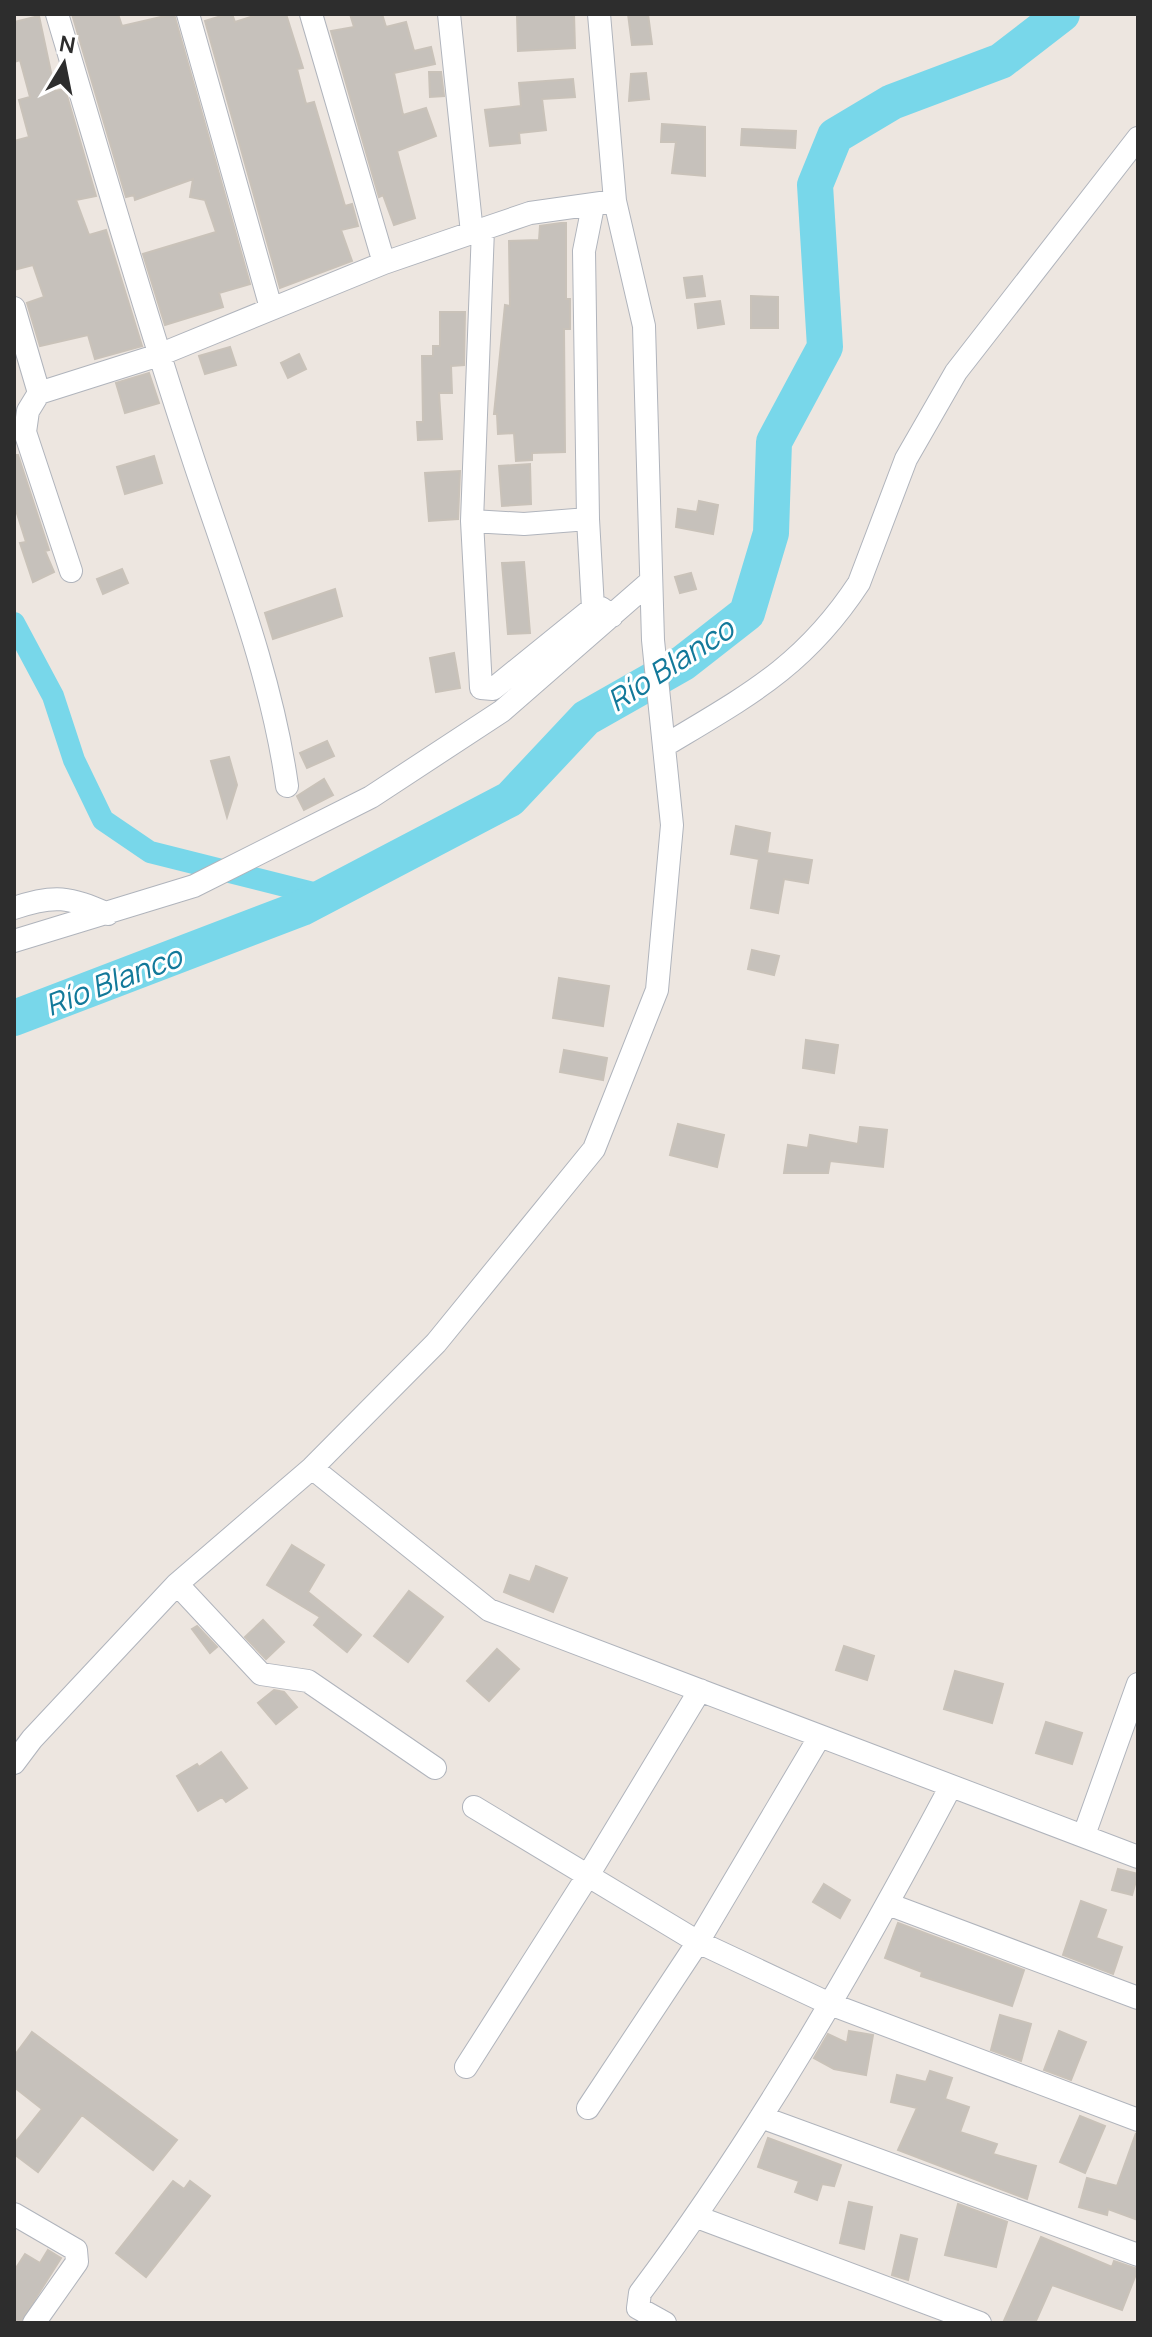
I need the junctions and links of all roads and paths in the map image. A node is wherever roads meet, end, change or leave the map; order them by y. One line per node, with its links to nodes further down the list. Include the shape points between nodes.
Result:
1 (57, 14): 12 (street)
2 (188, 14): 11 (street)
3 (311, 14): 9 (street)
4 (449, 14): 8 (street)
5 (599, 14): 7 (street)
6 (1138, 138): 19 (street, via 956,372 906,459 849,598 769,683)
7 (604, 204): 8 (street, via 530,213); 14 (street, via 584,251); 17 (street, via 644,326)
8 (477, 231): 9 (street); 15 (street)
9 (384, 263): 11 (street)
10 (14, 308): 13 (street)
11 (271, 308): 12 (street)
12 (159, 355): 13 (street); 20 (street, via 260,664)
13 (39, 393): 16 (street, via 28,411 25,432)
14 (588, 519): 15 (street); 18 (street)
15 (472, 521): 18 (street, via 481,688 493,689)
16 (71, 571)
17 (651, 581): 18 (street); 19 (street)
18 (602, 612): 22 (street, via 502,711 371,797 194,886)
19 (663, 735): 24 (street, via 672,825 657,990 594,1149 436,1343)
20 (287, 786)
21 (14, 908): 22 (street, via 59,897)
22 (108, 914): 23 (street)
23 (14, 941)
24 (312, 1468): 25 (street); 27 (street, via 489,1610)
25 (177, 1584): 30 (street); 31 (street, via 261,1674 308,1681)
26 (1138, 1684): 28 (street)
27 (700, 1690): 29 (street); 36 (street)
28 (1132, 1724): 34 (street)
29 (820, 1736): 32 (street); 38 (street)
30 (14, 1763)
31 (435, 1768)
32 (951, 1786): 34 (street); 37 (street)
33 (474, 1807): 36 (street)
34 (1084, 1835): 35 (street)
35 (1138, 1857)
36 (587, 1877): 38 (street); 41 (street)
37 (888, 1904): 39 (street); 40 (street)
38 (698, 1942): 40 (street); 42 (street)
39 (1138, 1998)
40 (830, 2004): 43 (street); 44 (street)
41 (466, 2067)
42 (588, 2108)
43 (761, 2117): 46 (street); 47 (street)
44 (1138, 2120)
45 (14, 2214): 48 (street, via 76,2250 77,2262)
46 (697, 2217): 49 (street, via 640,2293 638,2308); 50 (street)
47 (1138, 2255)
48 (34, 2323)
49 (665, 2323)
50 (980, 2323)

